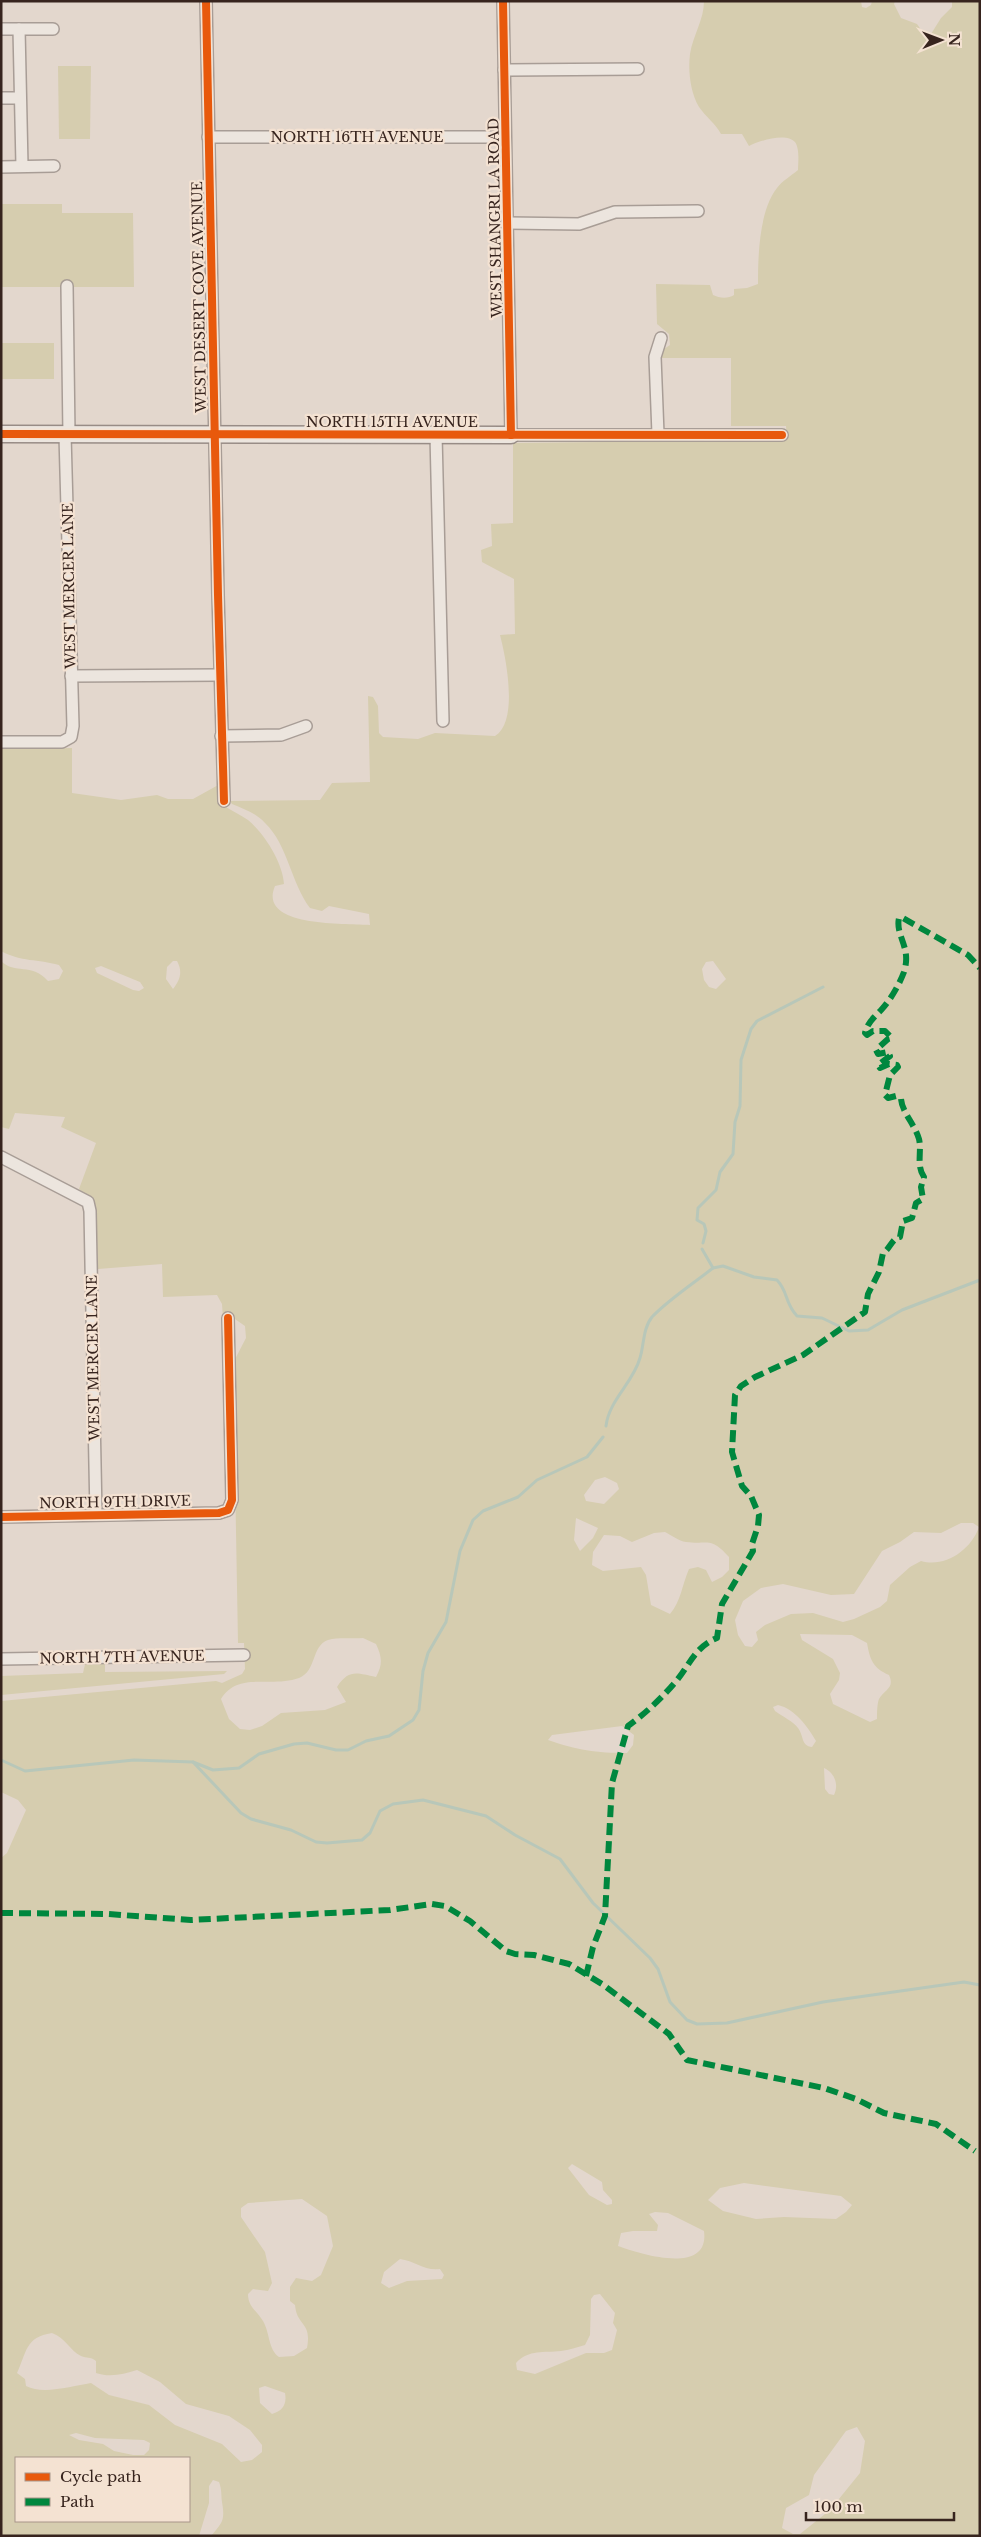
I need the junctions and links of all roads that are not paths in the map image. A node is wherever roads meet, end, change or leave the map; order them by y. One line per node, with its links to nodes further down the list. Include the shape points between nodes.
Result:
1 (206, 1): 11 (street, WEST DESERT COVE AVENUE)
2 (503, 1): 7 (street, WEST SHANGRI LA ROAD)
3 (1, 29): 4 (street)
4 (19, 29): 5 (street); 9 (street)
5 (53, 29)
6 (638, 69): 7 (street)
7 (504, 70): 10 (street, WEST SHANGRI LA ROAD)
8 (1, 98): 9 (street)
9 (20, 98): 12 (street)
10 (506, 137): 11 (street, NORTH 16TH AVENUE); 16 (street, WEST SHANGRI LA ROAD)
11 (208, 138): 20 (street, WEST DESERT COVE AVENUE)
12 (22, 166): 13 (street); 14 (street)
13 (54, 166)
14 (1, 167)
15 (698, 211): 16 (street, via 616,212 579,224)
16 (508, 223): 25 (street, WEST SHANGRI LA ROAD)
17 (67, 286): 23 (street, WEST MERCER LANE)
18 (661, 338): 21 (street, via 655,357)
19 (1, 434): 23 (street, NORTH 15TH AVENUE)
20 (214, 434): 23 (street, NORTH 15TH AVENUE); 24 (street, NORTH 15TH AVENUE); 26 (street, WEST DESERT COVE AVENUE)
21 (658, 434): 22 (street, NORTH 15TH AVENUE); 25 (street, NORTH 15TH AVENUE)
22 (782, 434)
23 (67, 435): 27 (street, WEST MERCER LANE)
24 (436, 435): 25 (street, NORTH 15TH AVENUE); 28 (street)
25 (512, 435)
26 (220, 675): 27 (street); 30 (street, WEST DESERT COVE AVENUE)
27 (72, 676): 31 (street, WEST MERCER LANE, via 71,737 62,742)
28 (443, 721)
29 (306, 726): 30 (street, via 281,735)
30 (221, 736): 32 (street, WEST DESERT COVE AVENUE)
31 (1, 742)
32 (224, 801)
33 (1, 1157): 35 (street, WEST MERCER LANE, via 88,1202)
34 (228, 1318): 35 (street, NORTH 9TH DRIVE, via 232,1490 228,1510 219,1513)
35 (96, 1515): 36 (street, NORTH 9TH DRIVE)
36 (1, 1517)
37 (244, 1655): 38 (street, NORTH 7TH AVENUE)
38 (1, 1659)

